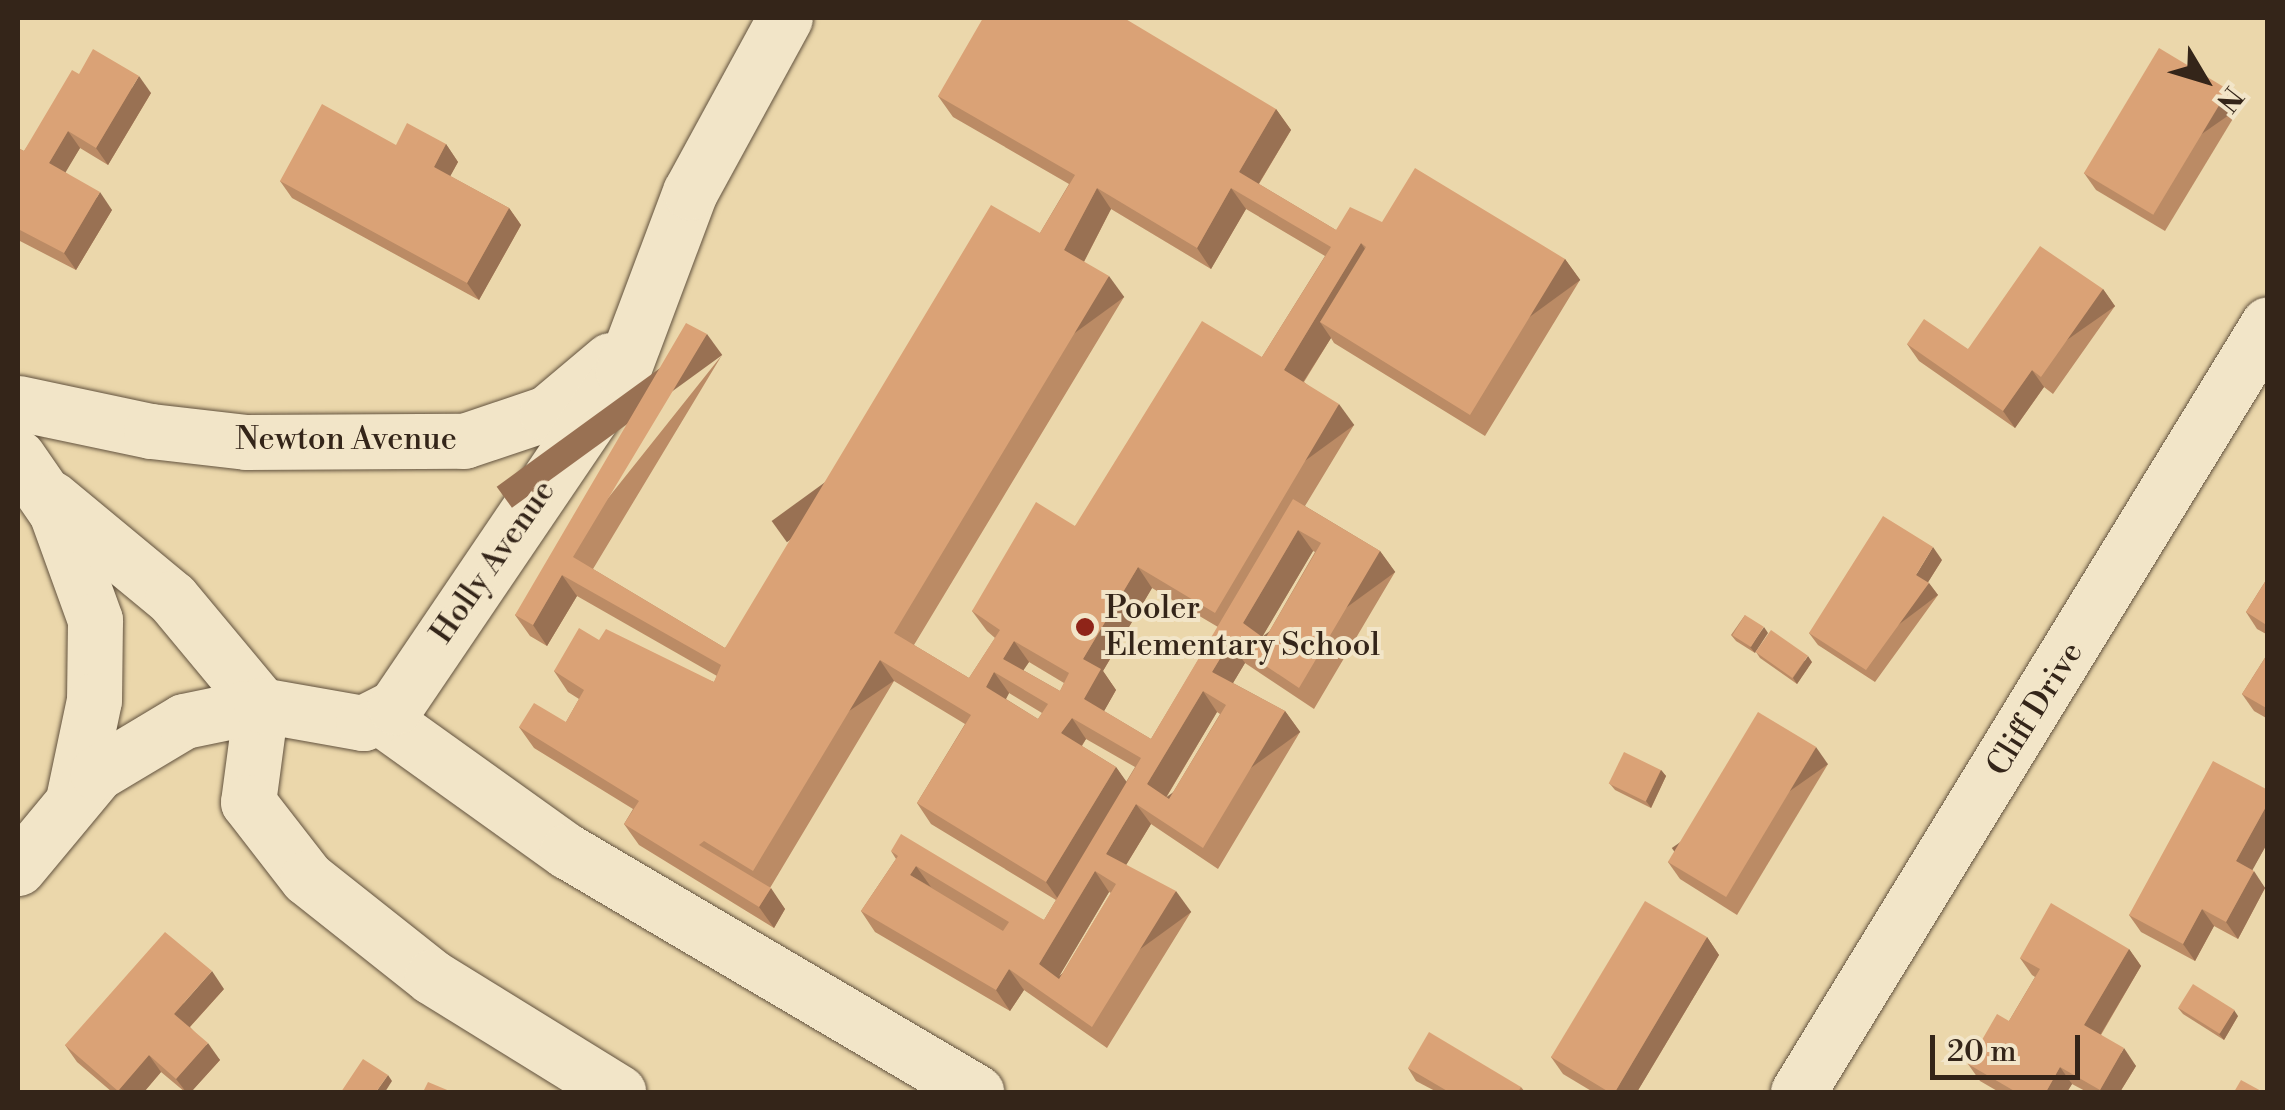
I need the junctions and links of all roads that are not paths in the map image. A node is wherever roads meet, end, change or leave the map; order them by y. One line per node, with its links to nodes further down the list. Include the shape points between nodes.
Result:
1 (785, 18): 2 (street, Holly Avenue, via 706,158)
2 (662, 271): 4 (street, Newton Avenue, via 640,317 594,379 547,413 485,436 246,442 151,431); 7 (street, Holly Avenue, via 642,334 603,404)
3 (2268, 324): 10 (street, Cliff Drive)
4 (18, 403)
5 (31, 475): 6 (street, via 172,598); 8 (street, via 76,556 95,620 94,700)
6 (261, 705): 7 (street, via 354,724); 8 (street, via 166,728); 11 (street, via 248,802 307,878 432,977)
7 (381, 718): 12 (street, via 567,851)
8 (74, 795): 9 (street)
9 (18, 868)
10 (1805, 1090)
11 (618, 1092)
12 (976, 1092)

